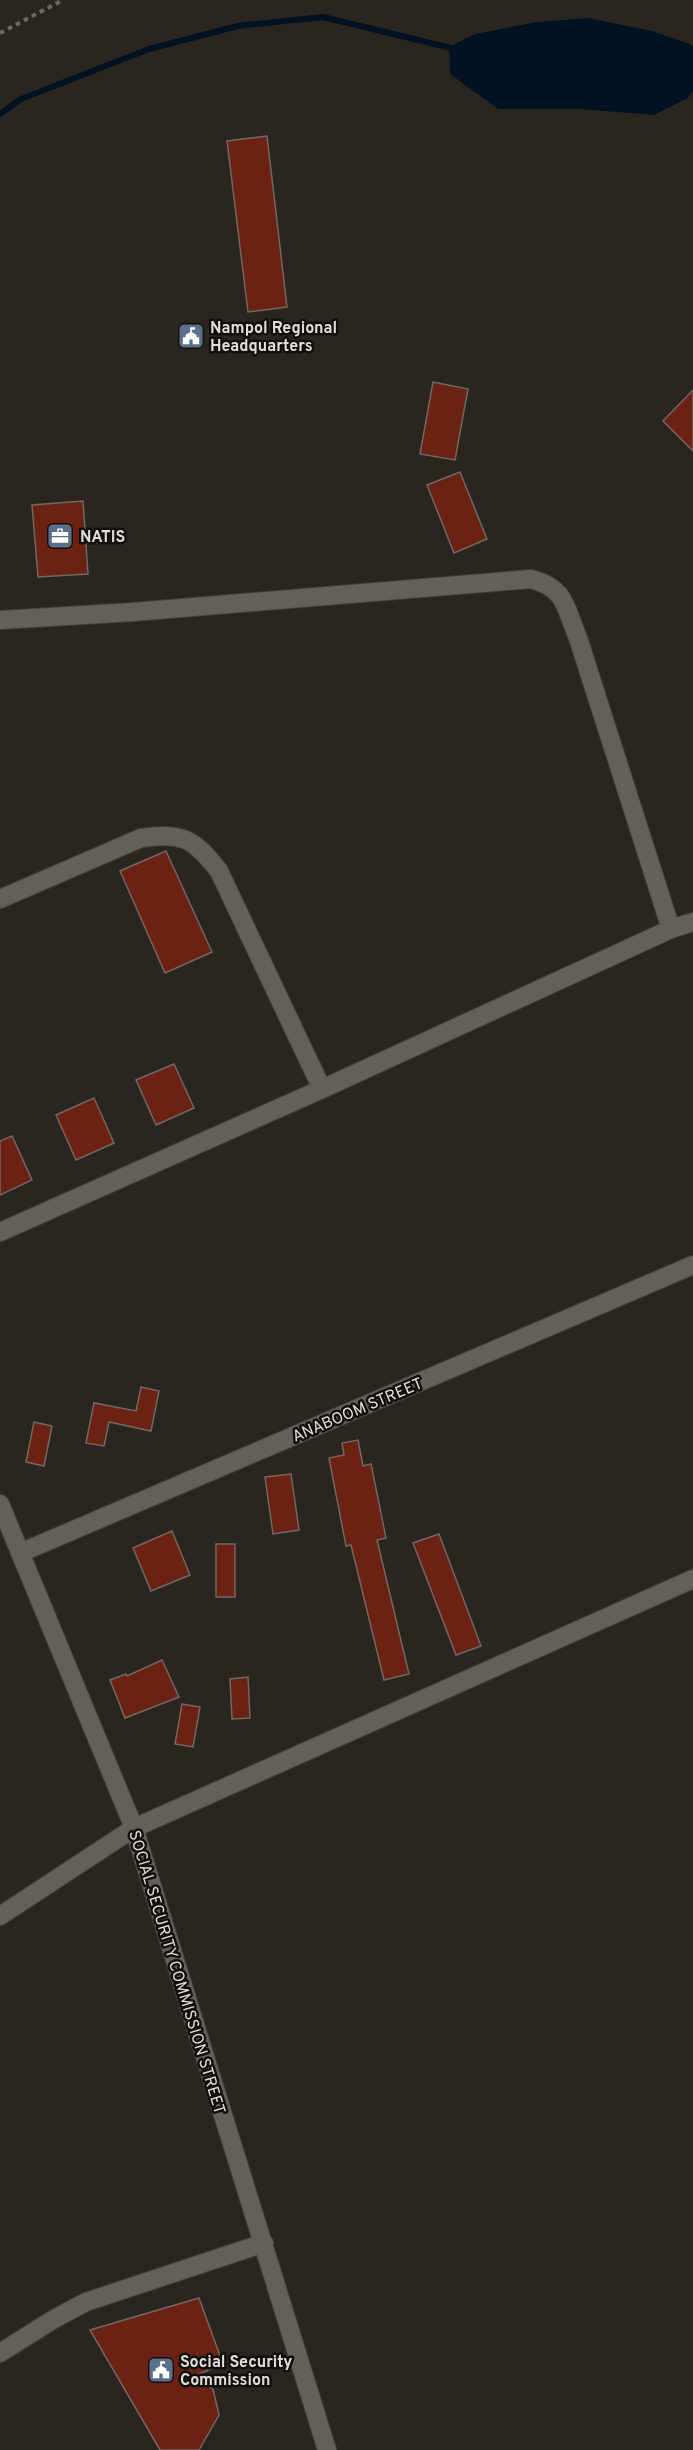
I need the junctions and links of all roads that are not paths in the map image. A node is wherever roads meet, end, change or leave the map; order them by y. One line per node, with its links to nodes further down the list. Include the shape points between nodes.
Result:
1 (0, 620): 4 (street, via 531,579 546,583 558,591 578,638)
2 (0, 899): 5 (street, via 141,838 182,838 200,848 219,871)
3 (693, 922): 4 (street)
4 (671, 929): 5 (street)
5 (322, 1089): 6 (street)
6 (0, 1232)
7 (693, 1265): 9 (street, ANABOOM STREET)
8 (0, 1504): 9 (street, SOCIAL SECURITY COMMISSION STREET)
9 (21, 1553): 11 (street, SOCIAL SECURITY COMMISSION STREET)
10 (693, 1579): 11 (street)
11 (134, 1828): 12 (street); 13 (street, SOCIAL SECURITY COMMISSION STREET)
12 (0, 1916)
13 (264, 2243): 14 (street, via 86,2302); 15 (street, SOCIAL SECURITY COMMISSION STREET)
14 (0, 2353)
15 (327, 2450)

